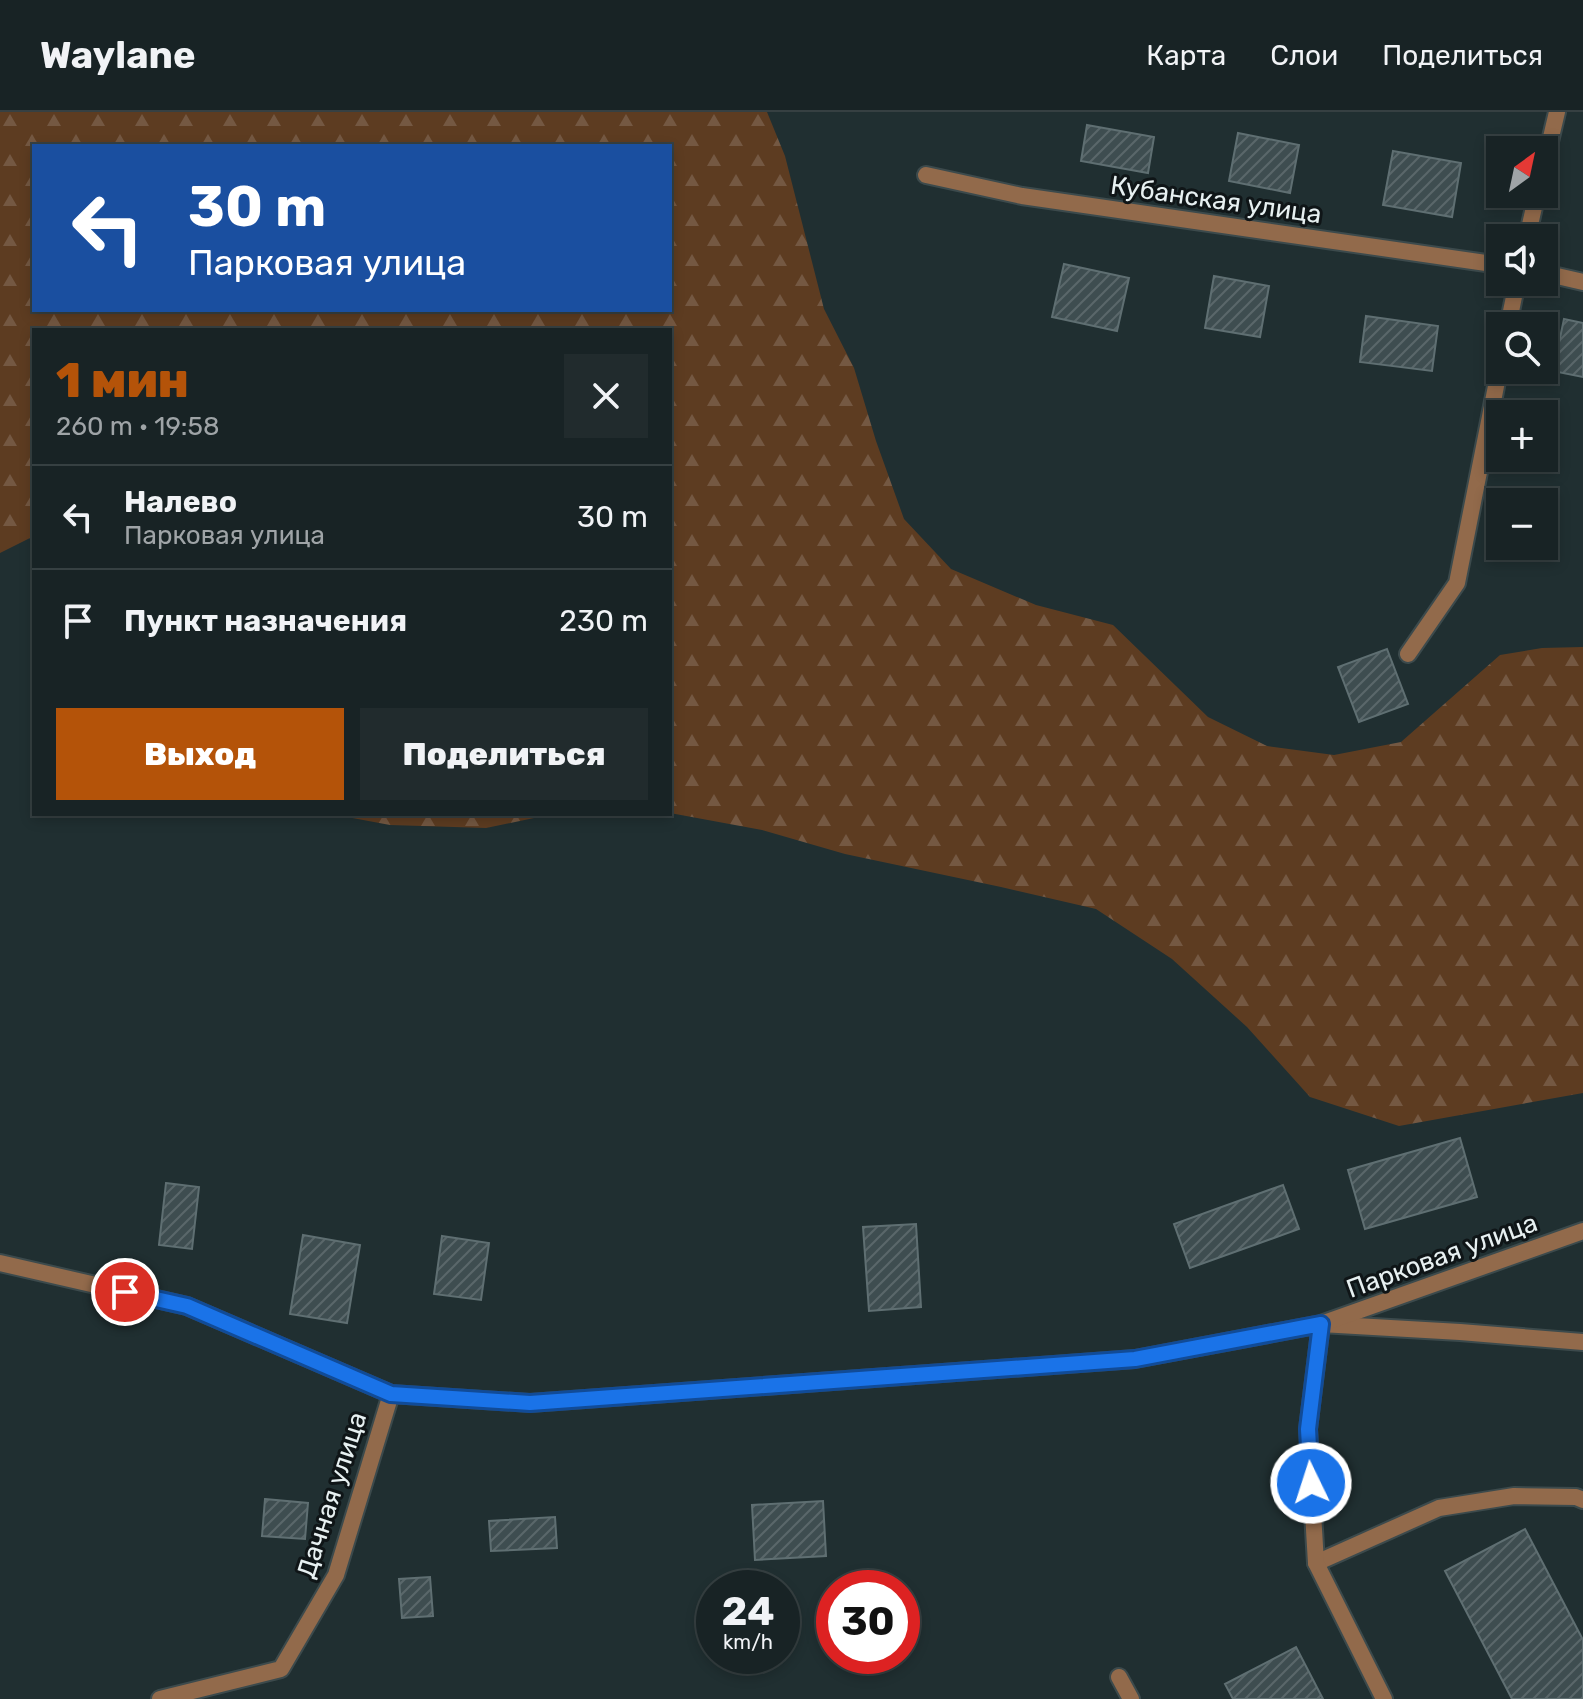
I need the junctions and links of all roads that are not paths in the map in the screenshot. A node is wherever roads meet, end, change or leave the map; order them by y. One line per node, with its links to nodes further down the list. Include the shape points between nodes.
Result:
1 (1557, 112): 2 (street)
2 (1551, 136)
3 (926, 175): 4 (street, Кубанская улица, via 1022,196)
4 (1486, 263)
5 (1558, 276): 6 (street)
6 (1583, 282)
7 (1496, 384): 8 (street, via 1457,583)
8 (1408, 654)
9 (1583, 1231): 11 (street, Парковая улица)
10 (0, 1263): 13 (street, Парковая улица, via 187,1306)
11 (1321, 1324): 12 (street); 13 (street, Парковая улица, via 1135,1359 1071,1364 530,1403); 15 (street, via 1308,1429)
12 (1583, 1342)
13 (391, 1394): 17 (street, Дачная улица, via 336,1575 281,1669)
14 (1583, 1500): 15 (street, via 1514,1496 1439,1508)
15 (1316, 1563): 19 (street)
16 (1119, 1677): 18 (street)
17 (160, 1699)
18 (1131, 1699)
19 (1384, 1699)

